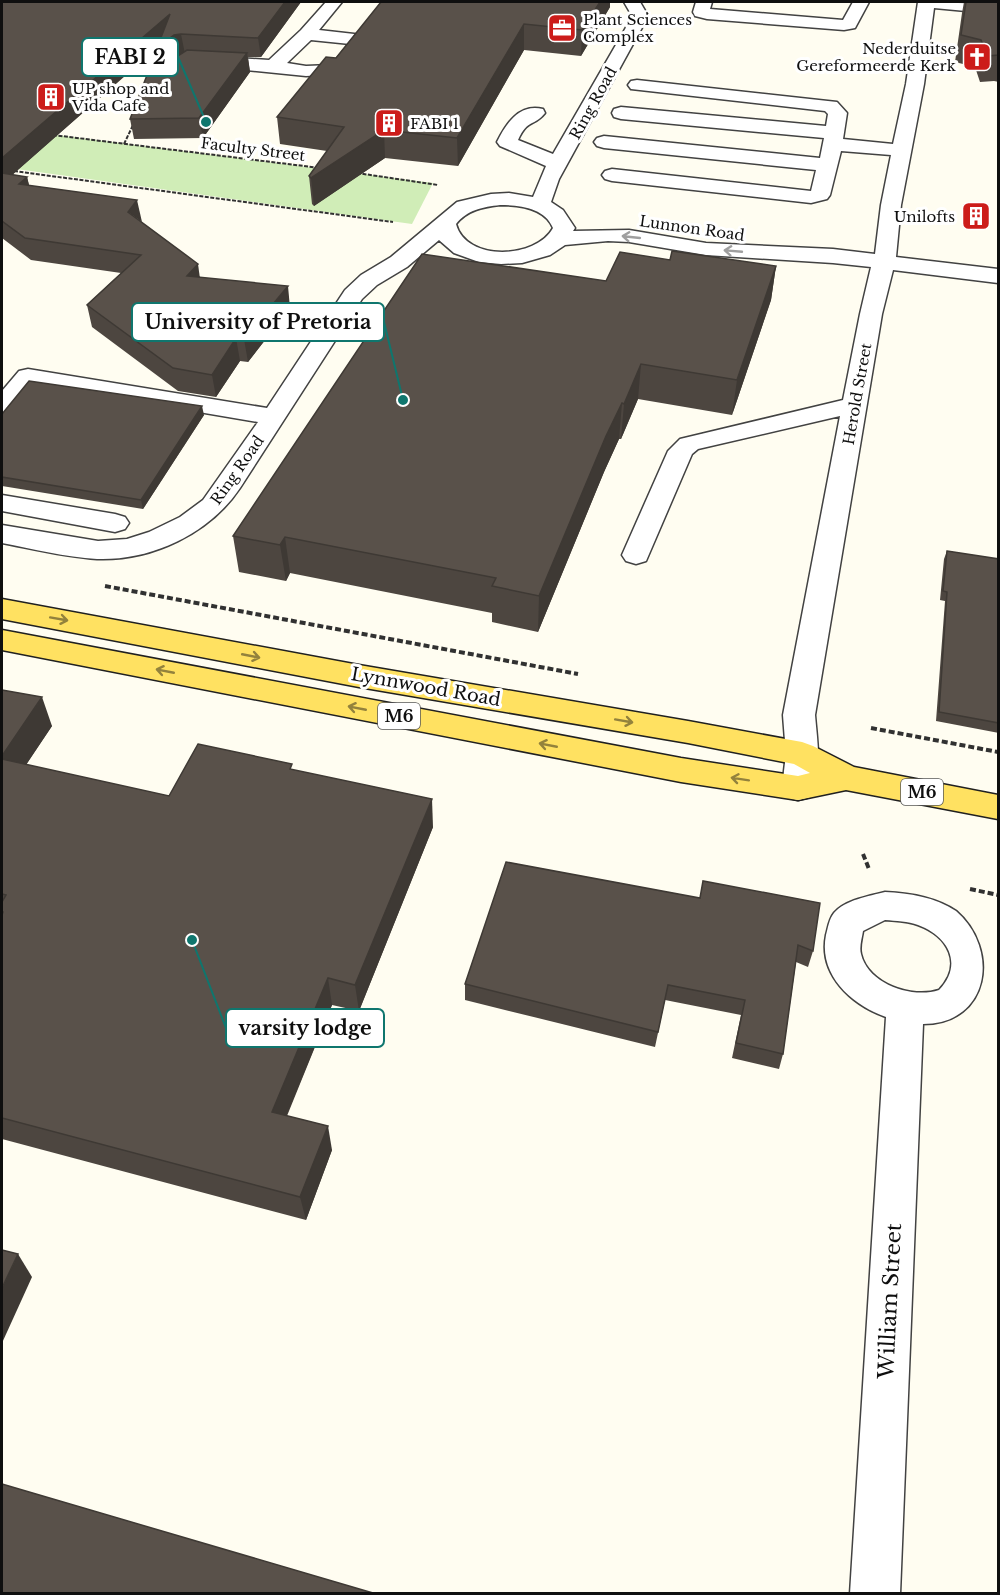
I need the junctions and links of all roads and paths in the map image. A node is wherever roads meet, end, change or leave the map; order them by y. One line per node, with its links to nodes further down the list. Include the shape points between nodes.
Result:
1 (334, 2): 7 (street)
2 (632, 2): 19 (street, Ring Road, via 639,14 636,24)
3 (704, 2): 4 (street, via 701,12 707,14 843,25 849,24)
4 (861, 2)
5 (926, 2): 6 (street); 18 (street, Herold Street, via 915,84)
6 (999, 9)
7 (307, 34): 9 (street); 9 (street, via 363,40 336,70)
8 (185, 61): 9 (street)
9 (273, 66)
10 (637, 85): 15 (street, via 830,106 838,113)
11 (621, 112): 15 (street)
12 (138, 113): 17 (path)
13 (536, 113): 19 (street, via 517,122 507,142)
14 (52, 135): 17 (path, Faculty Street)
15 (834, 139): 18 (street); 20 (street)
16 (604, 142): 20 (street)
17 (124, 144): 22 (path, Faculty Street)
18 (900, 150): 32 (street, Herold Street)
19 (559, 164): 26 (street, Ring Road, via 543,192)
20 (828, 165): 24 (street, via 820,195 811,197)
21 (11, 170): 27 (path, via 360,219)
22 (330, 170)
23 (353, 173): 25 (path, via 433,183 460,193)
24 (612, 175)
25 (500, 199): 26 (street, Lunnon Road); 27 (street, Ring Road, via 468,205 452,213)
26 (545, 207): 28 (street, via 559,216 563,224); 30 (street, Lunnon Road, via 762,238)
27 (445, 224): 29 (street, via 451,242); 31 (street, Ring Road)
28 (559, 240): 29 (street, via 525,255); 30 (street, Lunnon Road, one-way to 28, via 706,249 629,236)
29 (478, 254): 31 (street, Ring Road, via 442,254)
30 (833, 256): 32 (street, Lunnon Road)
31 (399, 262): 36 (street, Ring Road, via 353,295)
32 (884, 262): 33 (street, Lunnon Road); 34 (street, Herold Street, via 870,314)
33 (999, 276)
34 (855, 405): 40 (street, via 689,444 681,451); 47 (street, Herold Street, via 799,715)
35 (2, 406): 36 (street, via 28,376)
36 (273, 417): 39 (street, Ring Road, via 212,506 168,534 134,546 100,551)
37 (2, 503): 38 (street)
38 (115, 524)
39 (2, 534)
40 (636, 555)
41 (95, 584): 44 (path)
42 (2, 609): 47 (main road, Lynnwood Road / M6, one-way to 47)
43 (2, 640): 49 (main road, Lynnwood Road / M6, one-way to 43, via 681,770)
44 (588, 676)
45 (872, 728): 46 (path)
46 (999, 752)
47 (802, 754): 48 (main road, Lynnwood Road / M6); 49 (street, Herold Street)
48 (846, 778): 49 (main road, Lynnwood Road / M6); 50 (main road, Lynnwood Road / M6)
49 (798, 788)
50 (999, 807)
51 (905, 1008): 52 (street, William Street)
52 (875, 1593)

